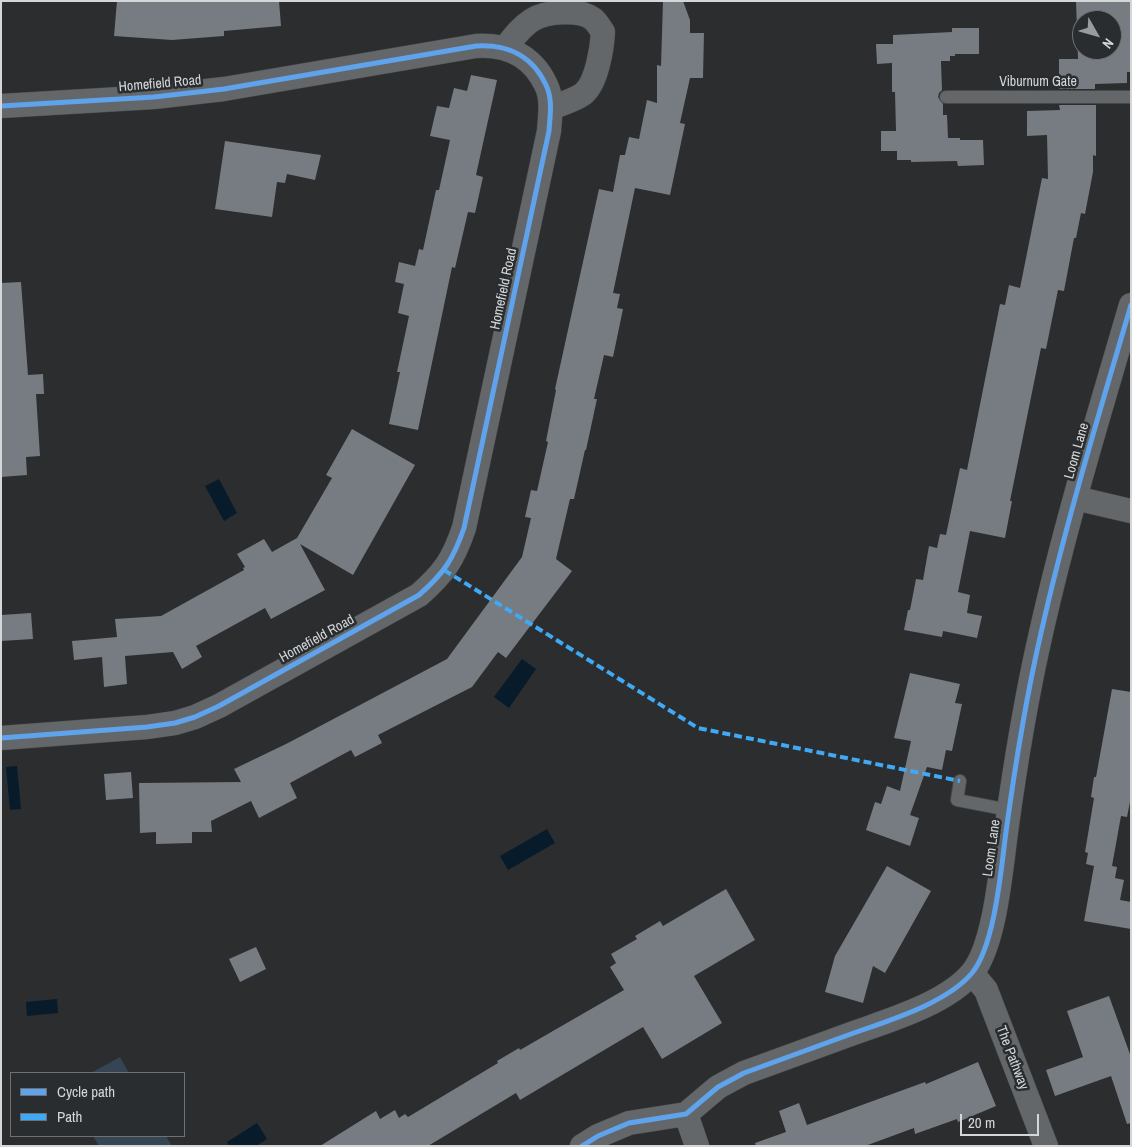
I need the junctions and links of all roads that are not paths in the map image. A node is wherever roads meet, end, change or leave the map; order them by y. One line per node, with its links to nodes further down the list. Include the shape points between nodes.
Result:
1 (505, 48): 4 (street, Homefield Road, via 476,46 172,95); 5 (street, Homefield Road, via 522,55 534,68 546,85); 5 (street, via 533,18 552,13 577,13 593,19 602,32 602,38 600,59 592,79 584,93)
2 (946, 97): 3 (lane, Viburnum Gate)
3 (1131, 98)
4 (1, 106)
5 (551, 108): 9 (street, Homefield Road, via 549,131 464,528 456,552 433,583 411,600 195,717 147,727)
6 (1131, 305): 7 (street, Loom Lane)
7 (1075, 498): 8 (street); 11 (street, Loom Lane, via 1040,634)
8 (1131, 511)
9 (1, 738)
10 (960, 780): 11 (lane, via 957,800)
11 (1009, 810): 12 (street, Loom Lane, via 995,908 982,956)
12 (972, 973): 13 (street, Loom Lane, via 941,997 913,1011 744,1073 718,1087); 16 (street, The Pathway, via 986,990)
13 (686, 1114): 14 (street, via 629,1123); 15 (street)
14 (582, 1146)
15 (697, 1146)
16 (1046, 1146)

